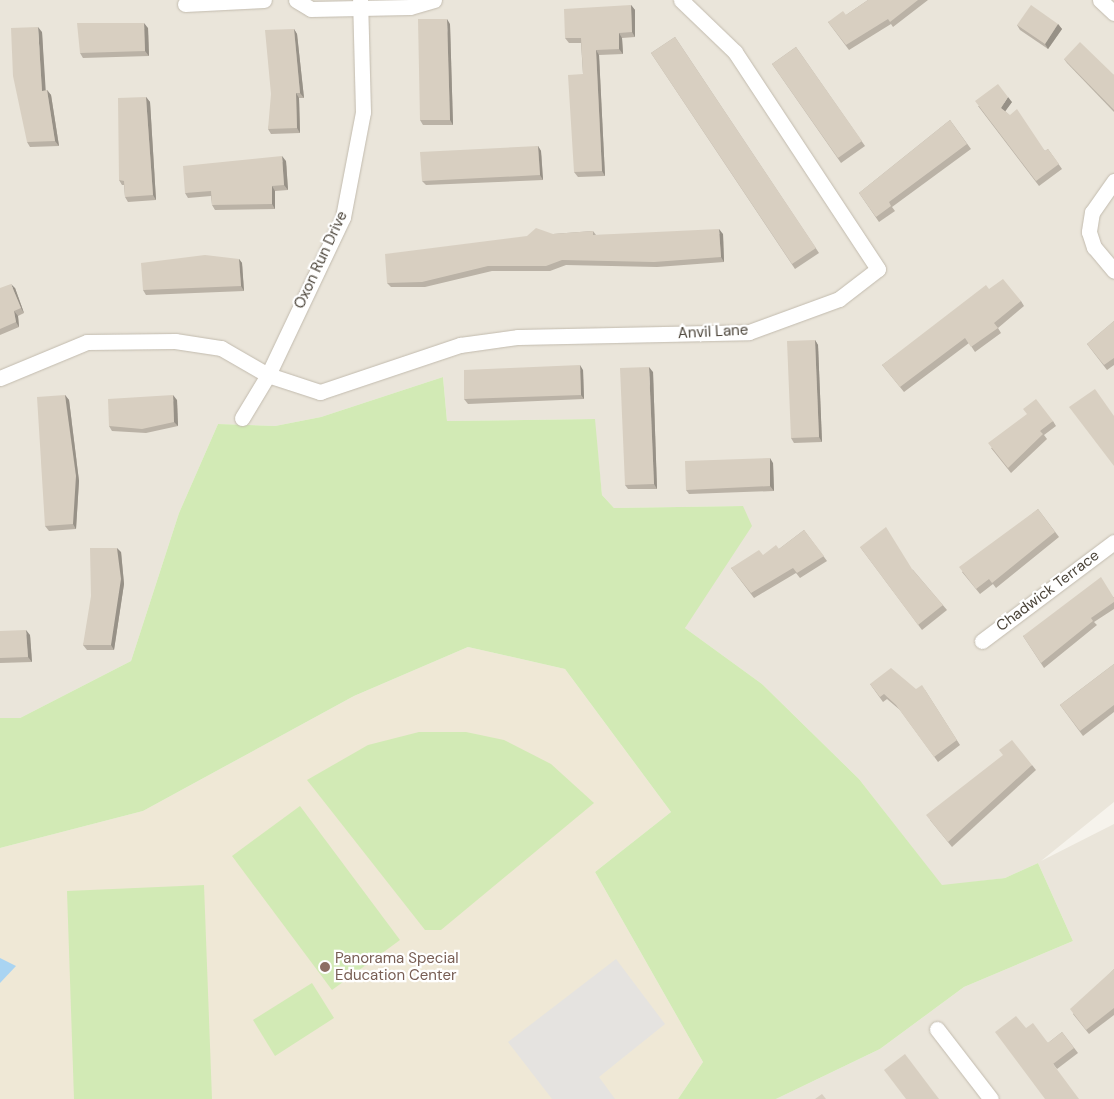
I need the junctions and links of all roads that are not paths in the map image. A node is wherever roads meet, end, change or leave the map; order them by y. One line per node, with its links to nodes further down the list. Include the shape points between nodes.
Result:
1 (264, 0): 6 (street)
2 (296, 0): 7 (street, via 311,9)
3 (434, 0): 7 (street, via 410,7)
4 (681, 0): 11 (street, Anvil Lane, via 735,52 878,269 839,299 748,332 518,337 460,345 320,392)
5 (1100, 0): 8 (street)
6 (185, 4)
7 (360, 4): 11 (street, Oxon Run Drive, via 363,112 357,165 343,217)
8 (1114, 13)
9 (1114, 182): 10 (street, via 1092,212 1089,232 1094,247)
10 (1114, 271)
11 (268, 375): 12 (street, via 221,348 175,341 87,342); 13 (street, Oxon Run Drive)
12 (0, 378)
13 (242, 418)
14 (1114, 542): 15 (street, Chadwick Terrace)
15 (982, 641)
16 (937, 1029): 17 (street)
17 (991, 1099)

